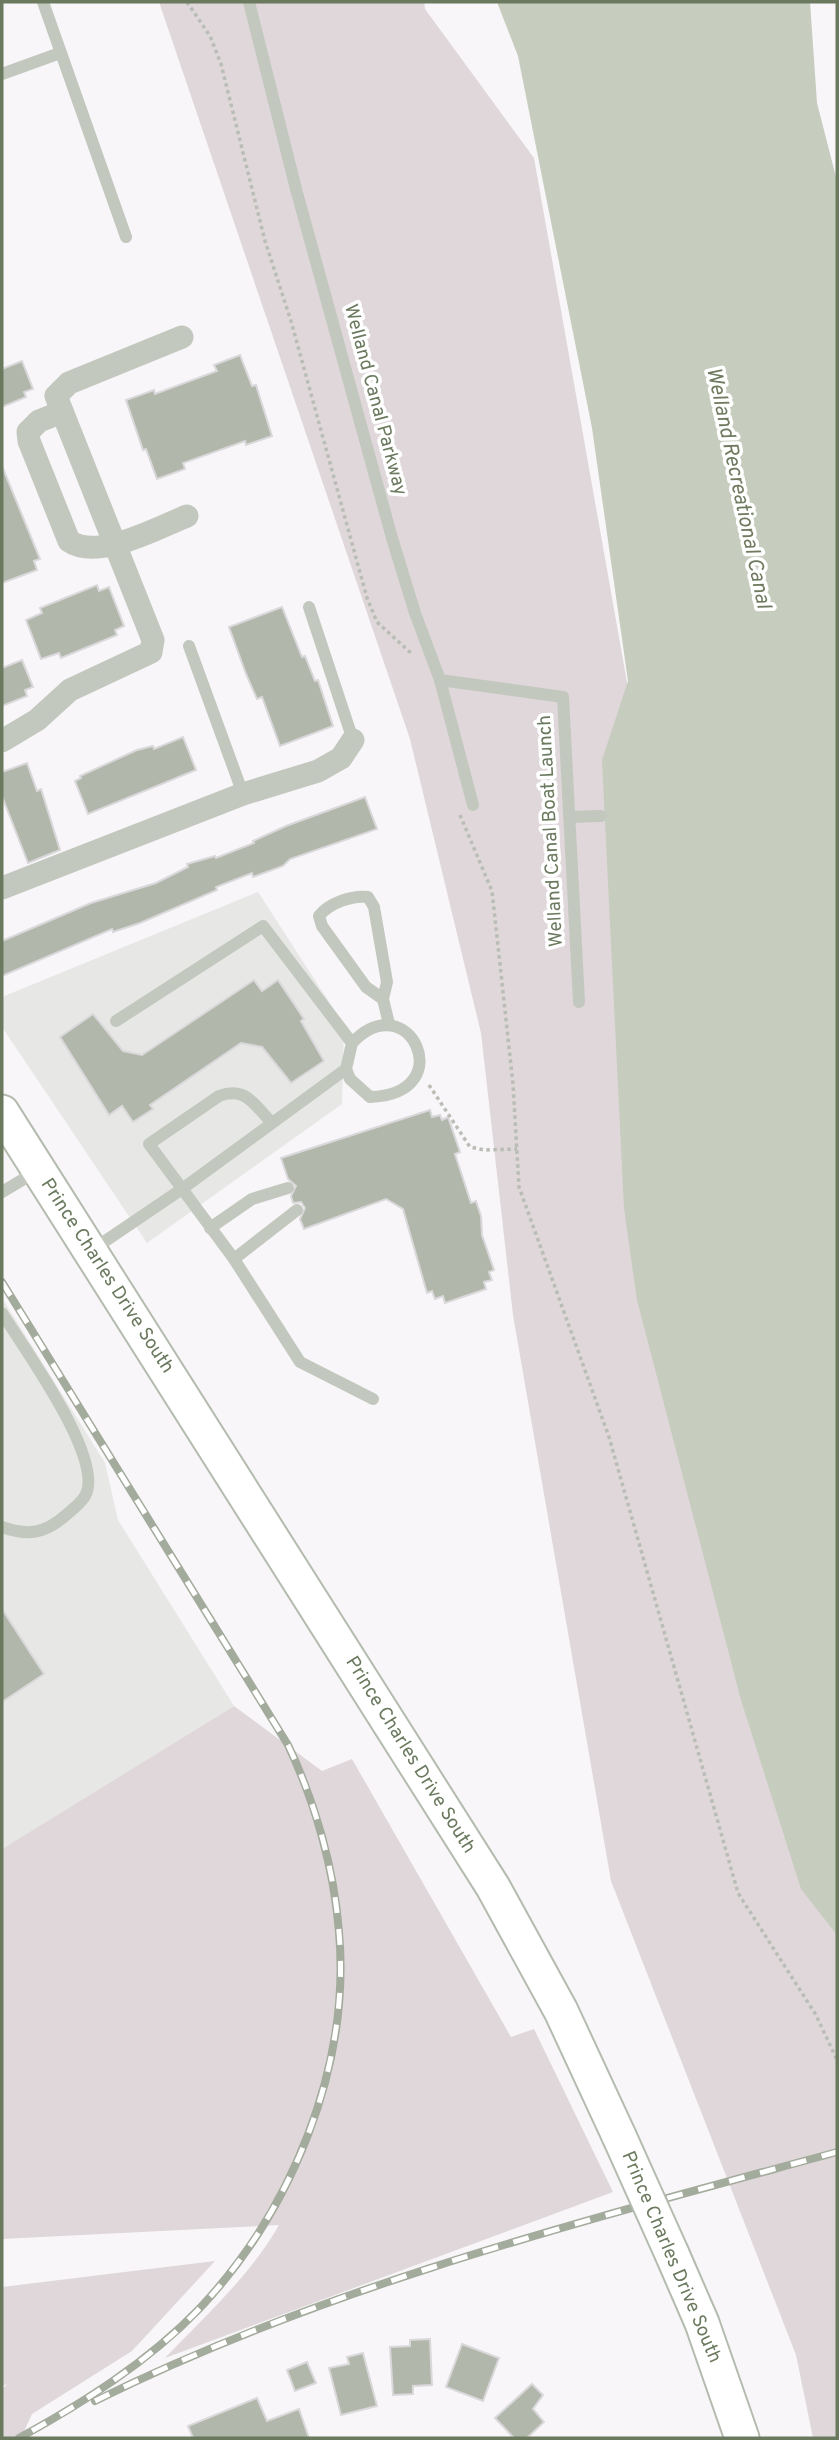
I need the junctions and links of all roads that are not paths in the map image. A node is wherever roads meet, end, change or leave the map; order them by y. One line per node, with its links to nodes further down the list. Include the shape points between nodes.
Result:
1 (43, 2): 3 (lane)
2 (249, 2): 12 (lane, Welland Canal Parkway, via 392,538)
3 (60, 53): 4 (lane); 5 (lane)
4 (2, 74)
5 (126, 237)
6 (183, 337): 7 (street, via 65,385 56,397)
7 (62, 412): 9 (street); 9 (street, via 39,421 28,432 62,528 77,547)
8 (187, 516): 9 (street)
9 (114, 544): 14 (street, via 153,640 151,652 70,690)
10 (309, 607): 13 (lane)
11 (189, 646): 15 (lane)
12 (440, 680): 16 (lane, Welland Canal Parkway); 18 (lane, Welland Canal Boat Launch, via 563,697)
13 (353, 740): 15 (street, via 341,758 318,771)
14 (2, 741)
15 (243, 793): 19 (street)
16 (473, 806)
17 (601, 816): 18 (lane)
18 (569, 817): 21 (lane, Welland Canal Boat Launch)
19 (2, 888)
20 (383, 999): 20 (lane, via 366,987 322,926 319,916 325,908 357,895 368,897 374,907 387,982); 23 (lane)
21 (579, 1002)
22 (116, 1021): 24 (lane, via 263,926)
23 (389, 1024): 24 (lane, via 368,1029); 25 (lane, via 415,1042 419,1072 411,1085 370,1097)
24 (352, 1043): 25 (lane)
25 (346, 1069): 27 (lane)
26 (2, 1112): 28 (main road, Prince Charles Drive South)
27 (271, 1122): 30 (lane); 30 (lane, via 246,1094 231,1091 149,1144)
28 (39, 1170): 31 (lane); 34 (main road, Prince Charles Drive South)
29 (288, 1188): 33 (lane, via 252,1199)
30 (182, 1189): 33 (lane); 34 (lane)
31 (2, 1192)
32 (297, 1210): 35 (lane)
33 (210, 1228): 35 (lane)
34 (92, 1250): 39 (main road, Prince Charles Drive South, bridge, via 493,1887 561,2011 702,2323)
35 (234, 1259): 37 (lane, via 300,1363)
36 (2, 1313): 38 (lane, via 76,1435 87,1463 88,1484 85,1496 42,1532 19,1533)
37 (373, 1399)
38 (2, 1527)
39 (742, 2438)

